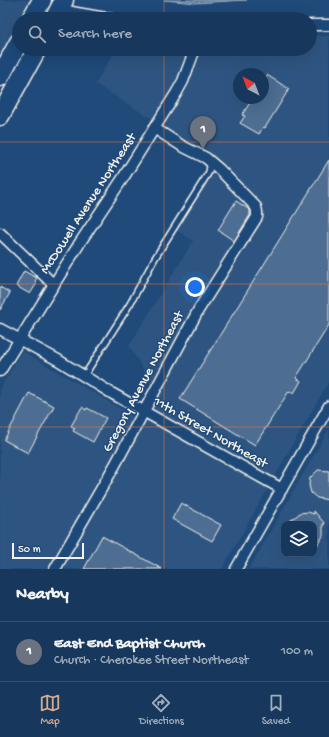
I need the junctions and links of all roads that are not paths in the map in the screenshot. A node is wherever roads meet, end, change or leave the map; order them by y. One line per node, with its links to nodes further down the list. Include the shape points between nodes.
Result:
1 (41, 1): 2 (street); 3 (highway)
2 (59, 9): 4 (street)
3 (35, 12)
4 (72, 12)
5 (317, 25): 6 (street)
6 (329, 25)
7 (12, 55): 10 (highway)
8 (33, 56): 11 (highway)
9 (192, 56): 12 (street, McDowell Avenue Northeast, via 183,82)
10 (0, 76)
11 (0, 116)
12 (154, 128): 13 (street, Gregory Avenue Northeast); 15 (street, McDowell Avenue Northeast)
13 (206, 158): 19 (lane, via 210,165 209,172); 21 (street, Gregory Avenue Northeast, via 256,207 257,218 199,309)
14 (0, 233): 15 (street)
15 (54, 285): 17 (street, McDowell Avenue Northeast)
16 (0, 329): 17 (street, 11th Street Northeast)
17 (20, 339): 18 (street, McDowell Avenue Northeast); 19 (street, 11th Street Northeast)
18 (0, 371)
19 (84, 376): 21 (street, 11th Street Northeast)
20 (329, 406): 22 (street)
21 (144, 411): 22 (street, 11th Street Northeast); 23 (street, Gregory Avenue Northeast)
22 (282, 490): 24 (street)
23 (56, 569)
24 (236, 569)

